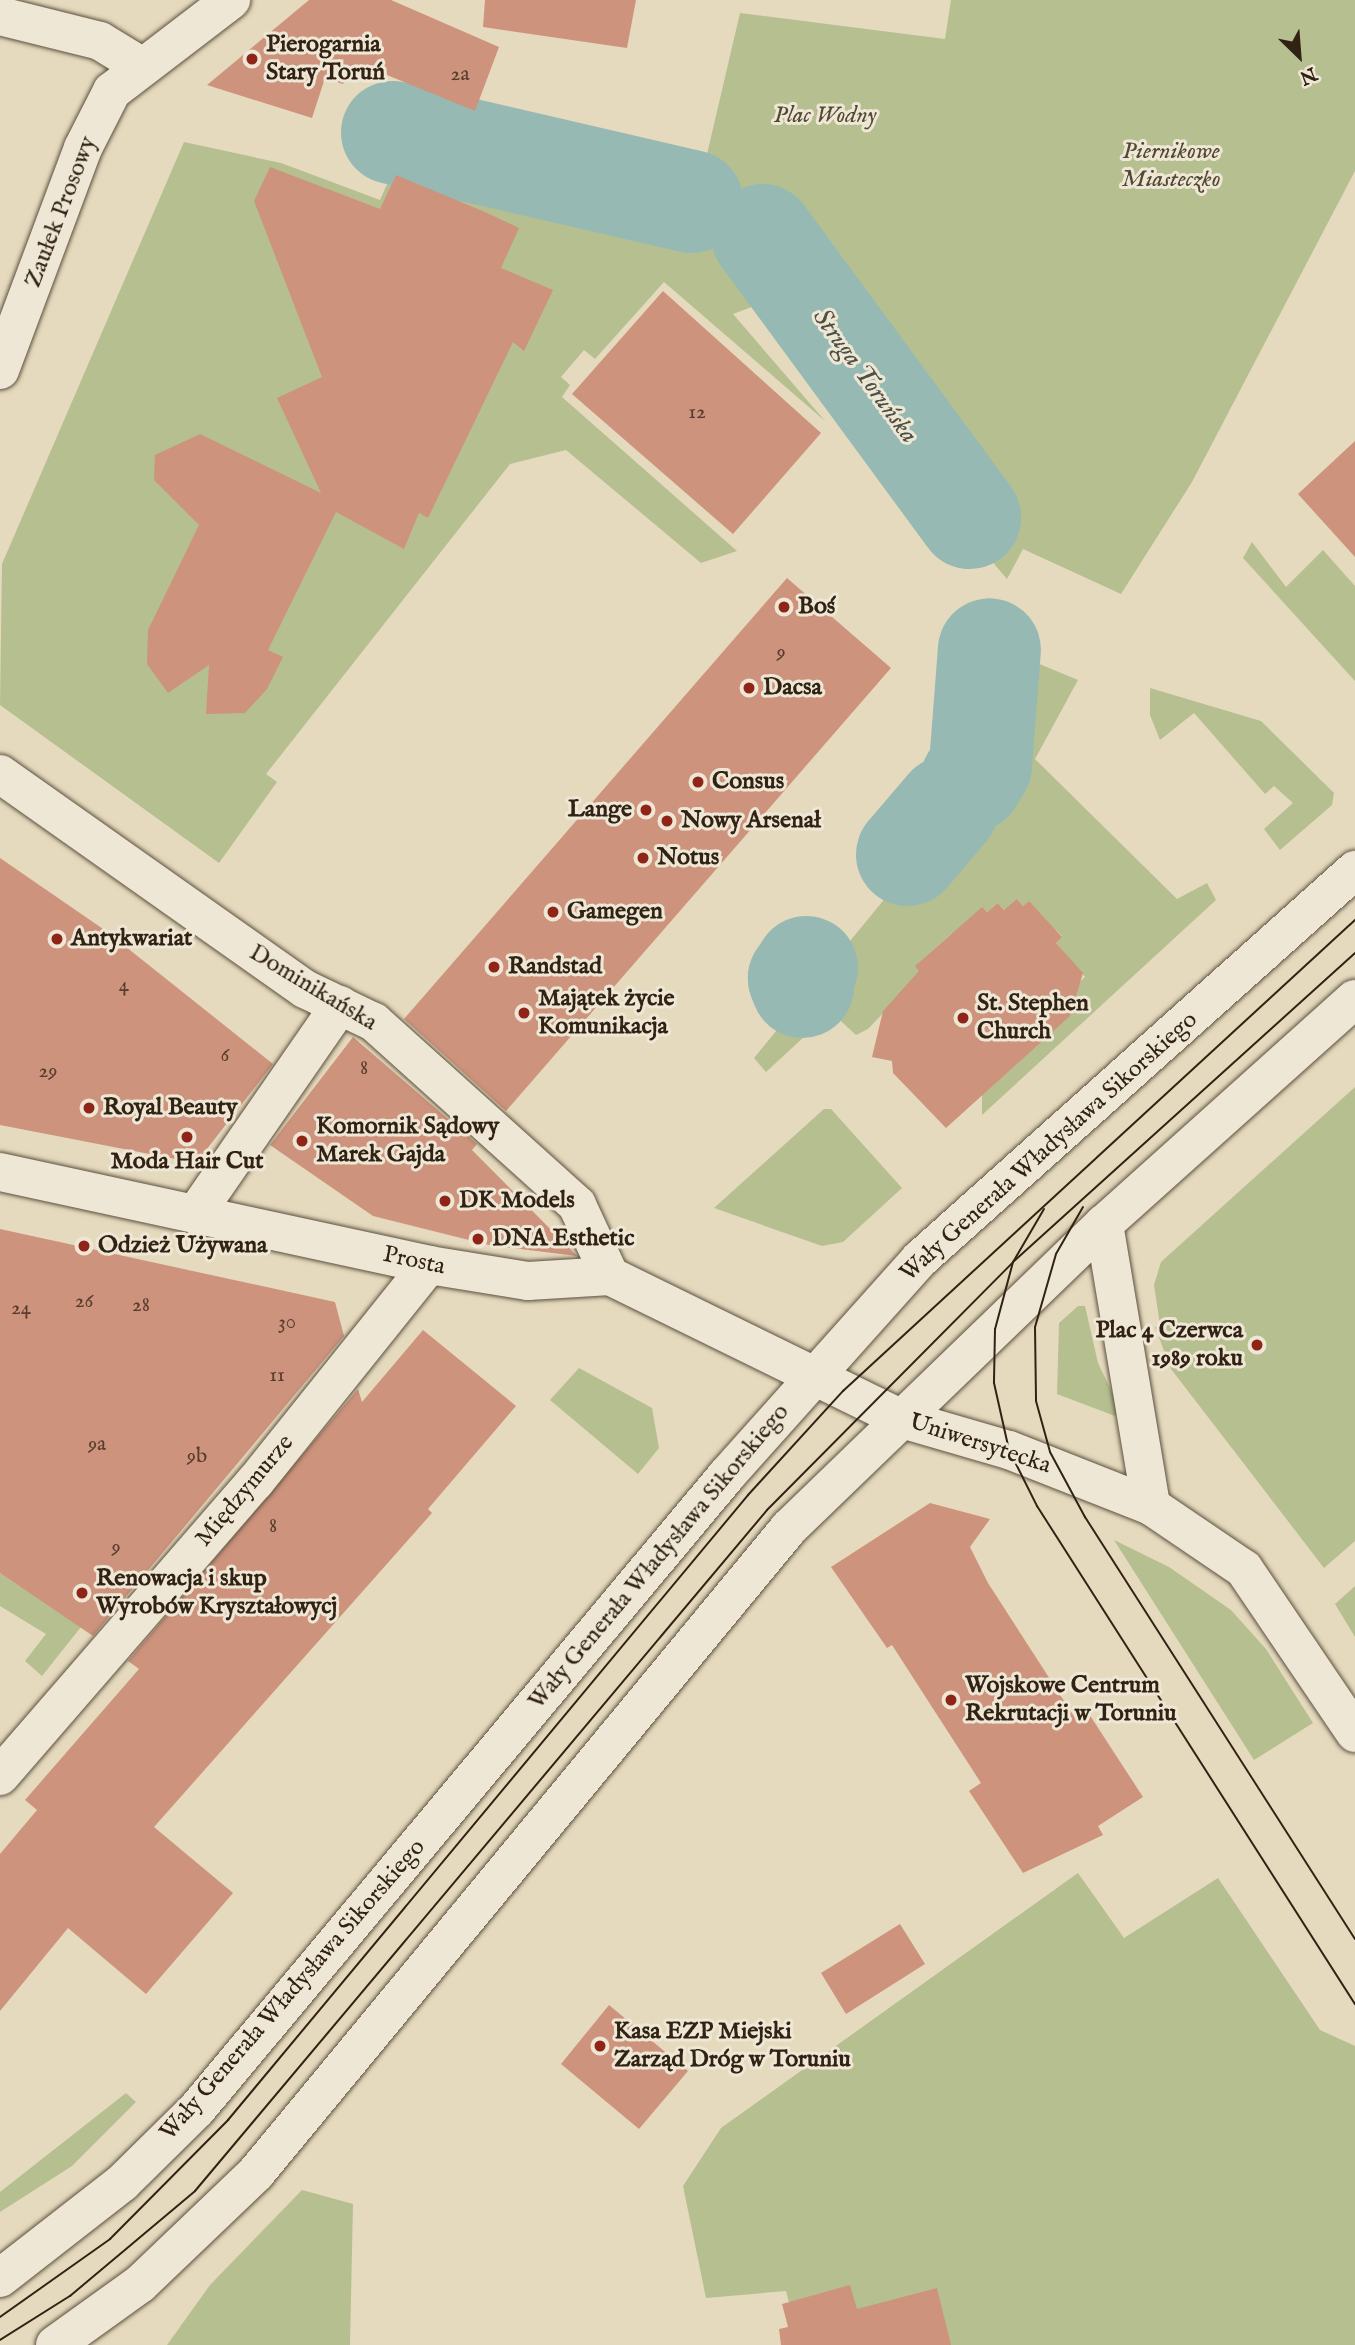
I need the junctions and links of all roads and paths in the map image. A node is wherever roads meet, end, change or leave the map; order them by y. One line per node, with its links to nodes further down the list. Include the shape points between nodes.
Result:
1 (230, 0): 3 (street, Zaułek Prosowy)
2 (0, 16): 3 (street, via 100,41)
3 (141, 66): 4 (street, Zaułek Prosowy, via 112,91 83,148)
4 (0, 370)
5 (0, 774): 8 (street, Dominikańska, via 305,989)
6 (1355, 870): 14 (street, Wały Generała Władysława Sikorskiego, via 920,1259)
7 (1355, 999): 11 (street)
8 (340, 1005): 10 (street); 13 (street, Dominikańska, via 374,1023 577,1205)
9 (0, 1172): 10 (street, Prosta)
10 (196, 1213): 12 (street, Prosta)
11 (1104, 1224): 15 (street); 16 (street)
12 (429, 1265): 13 (street, Prosta, via 528,1281); 18 (street, Międzymurze, via 255,1482)
13 (610, 1276): 14 (street, Prosta)
14 (812, 1376): 15 (street, Uniwersytecka); 19 (street, Wały Generała Władysława Sikorskiego, via 197,2109 122,2183)
15 (902, 1419): 16 (street, Uniwersytecka, via 1009,1450); 20 (street, via 789,1528 256,2174 140,2284)
16 (1151, 1506): 17 (street, Uniwersytecka, via 1244,1569)
17 (1355, 1733)
18 (0, 1776)
19 (0, 2278)
20 (55, 2345)

